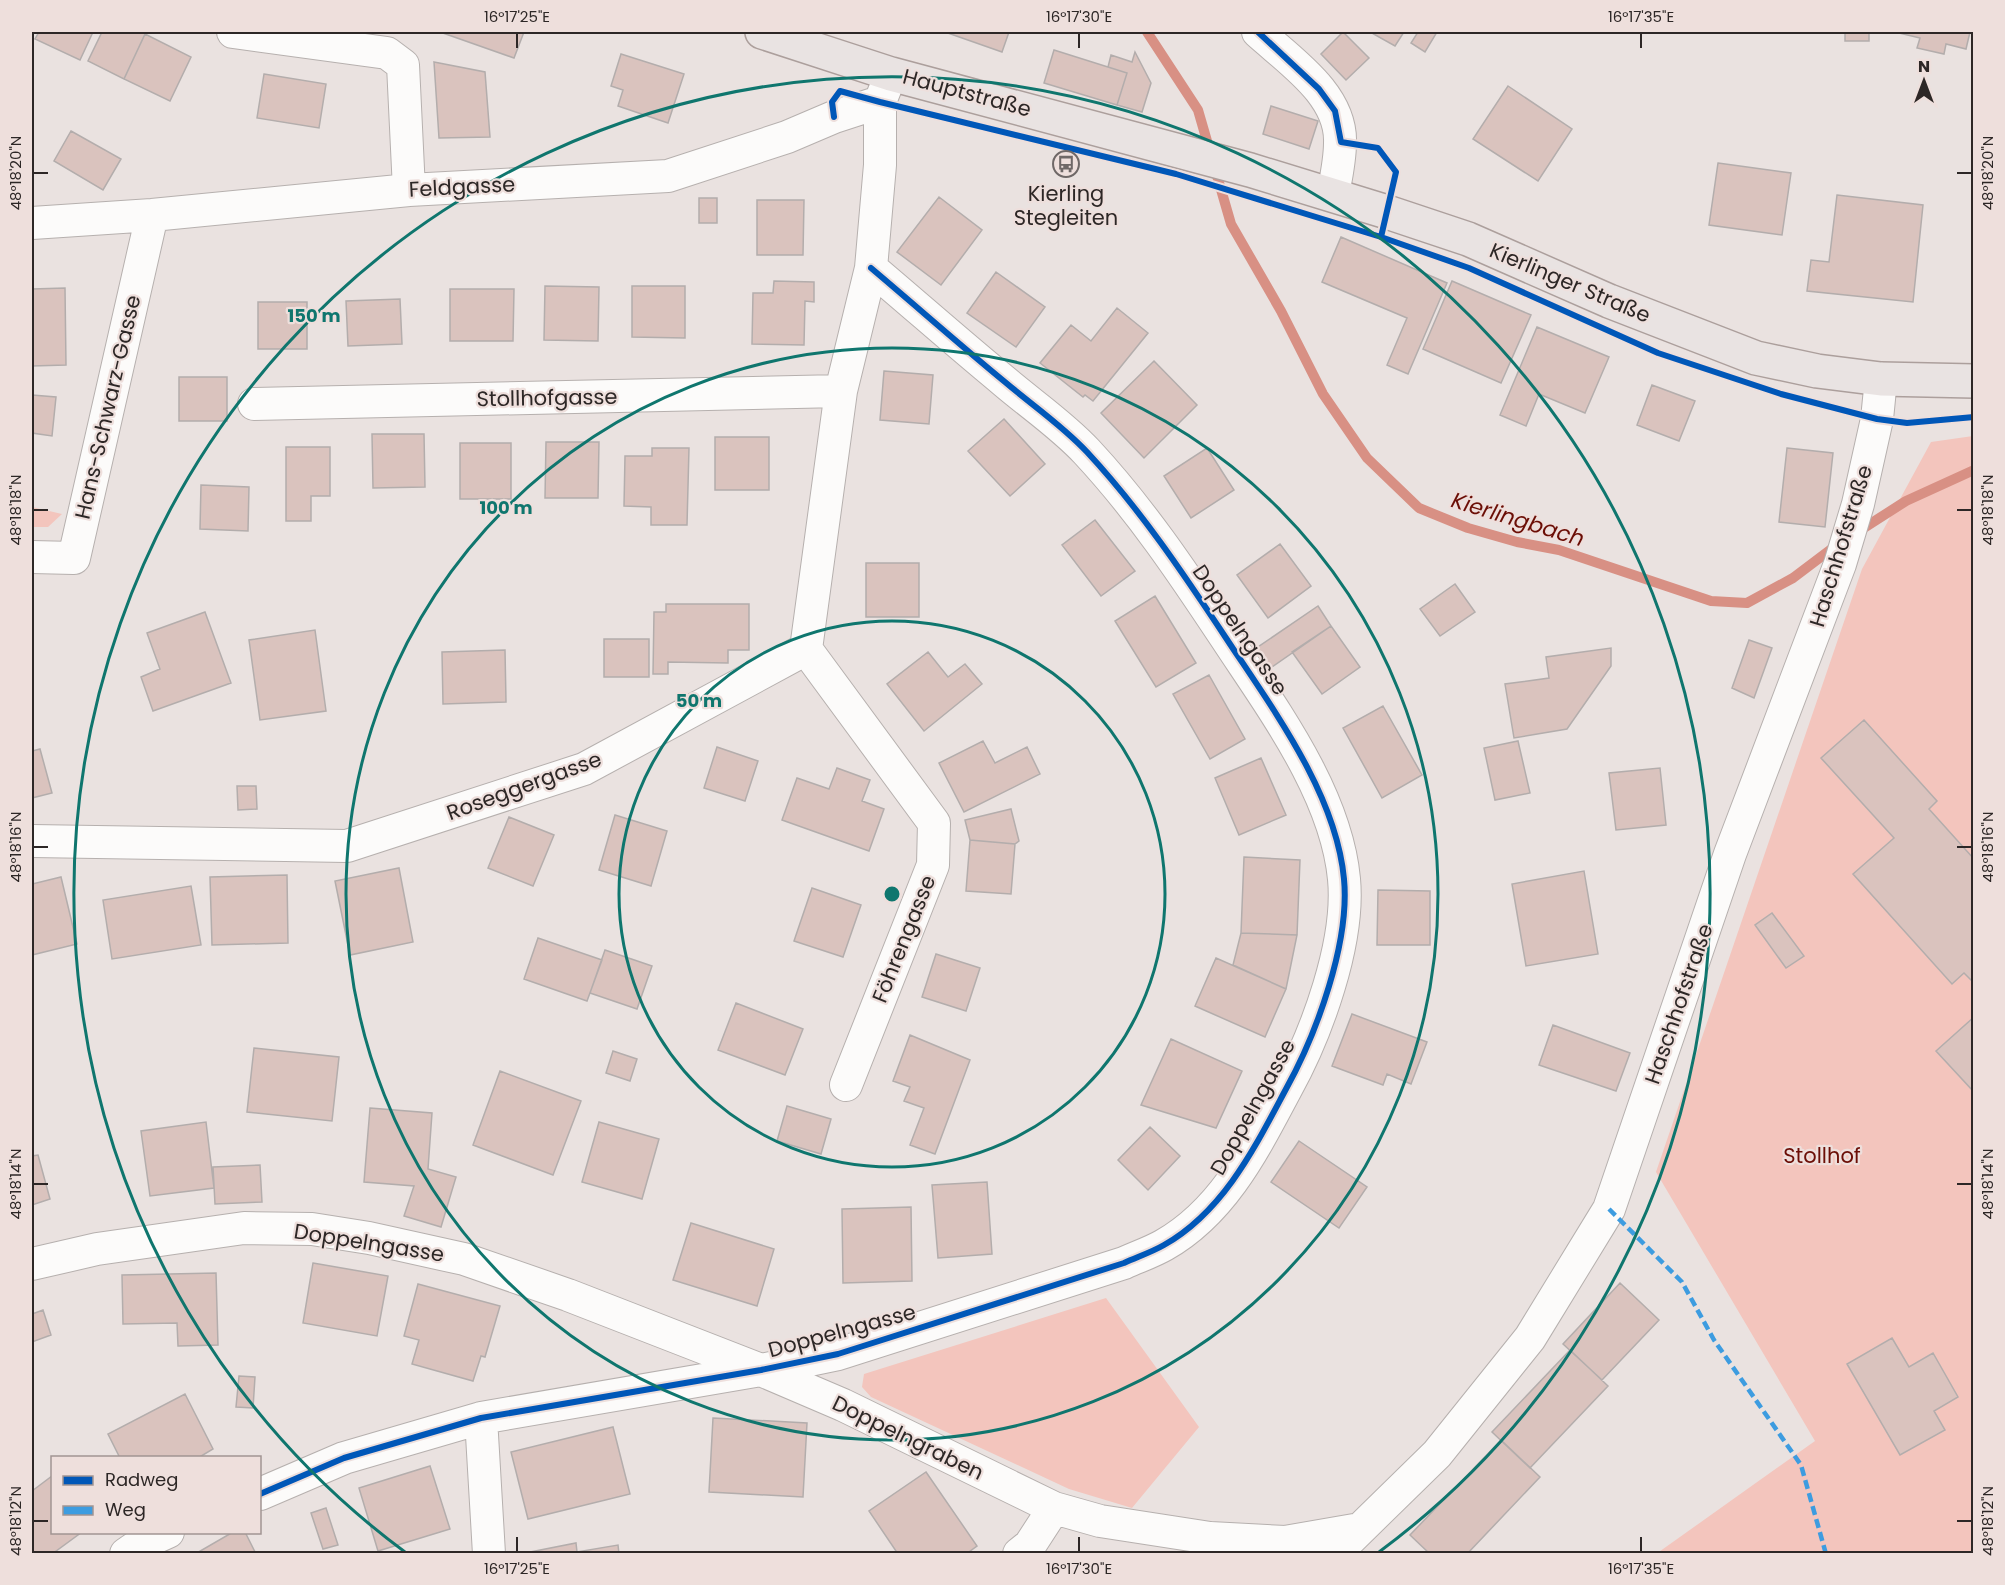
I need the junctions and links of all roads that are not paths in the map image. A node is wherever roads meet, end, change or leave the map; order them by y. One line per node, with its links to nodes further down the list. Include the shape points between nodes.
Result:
1 (232, 32): 6 (street, via 387,54 403,65)
2 (762, 32): 4 (main road, Hauptstraße)
3 (1258, 32): 7 (street, via 1319,89 1335,111 1341,142)
4 (886, 88): 5 (main road, Hauptstraße); 6 (street, Feldgasse, via 787,137 668,176); 10 (street)
5 (1173, 149): 7 (main road, Kierlinger Straße)
6 (409, 190): 8 (street, Feldgasse)
7 (1333, 194): 11 (main road, Kierlinger Straße, via 1468,239 1609,301 1756,358)
8 (152, 215): 9 (street, Feldgasse); 15 (street, Hans-Schwarz-Gasse, via 74,558)
9 (32, 223)
10 (871, 268): 13 (street); 20 (street, Doppelngasse, via 1085,450 1144,518 1285,726 1307,767 1340,854 1344,906 1325,999 1303,1058 1238,1175 1200,1218 1165,1245 1124,1263 838,1354)
11 (1881, 379): 12 (main road, Kierlinger Straße); 24 (street, Haschhofstraße, via 1877,419 1840,564 1730,854 1609,1209 1530,1338 1437,1454)
12 (1974, 381)
13 (841, 391): 14 (street, Stollhofgasse); 16 (street)
14 (254, 404)
15 (32, 556)
16 (806, 649): 17 (street, Roseggergasse, via 584,769 347,846); 18 (street, Föhrengasse, via 934,823 933,865)
17 (32, 841)
18 (846, 1085)
19 (32, 1264): 20 (street, Doppelngasse, via 174,1236 244,1228 312,1229 464,1259)
20 (761, 1370): 21 (street, Doppelngasse); 23 (street, Doppelngraben, via 843,1405)
21 (481, 1418): 22 (street, Doppelngasse, via 344,1458); 27 (street)
22 (261, 1494)
23 (1054, 1508): 24 (street, Doppelngraben, via 1100,1521 1209,1538 1285,1542); 28 (street, via 1030,1545)
24 (1360, 1529): 29 (street, Haschhofstraße)
25 (166, 1534): 26 (street)
26 (126, 1554)
27 (489, 1554)
28 (1018, 1554)
29 (1337, 1554)

